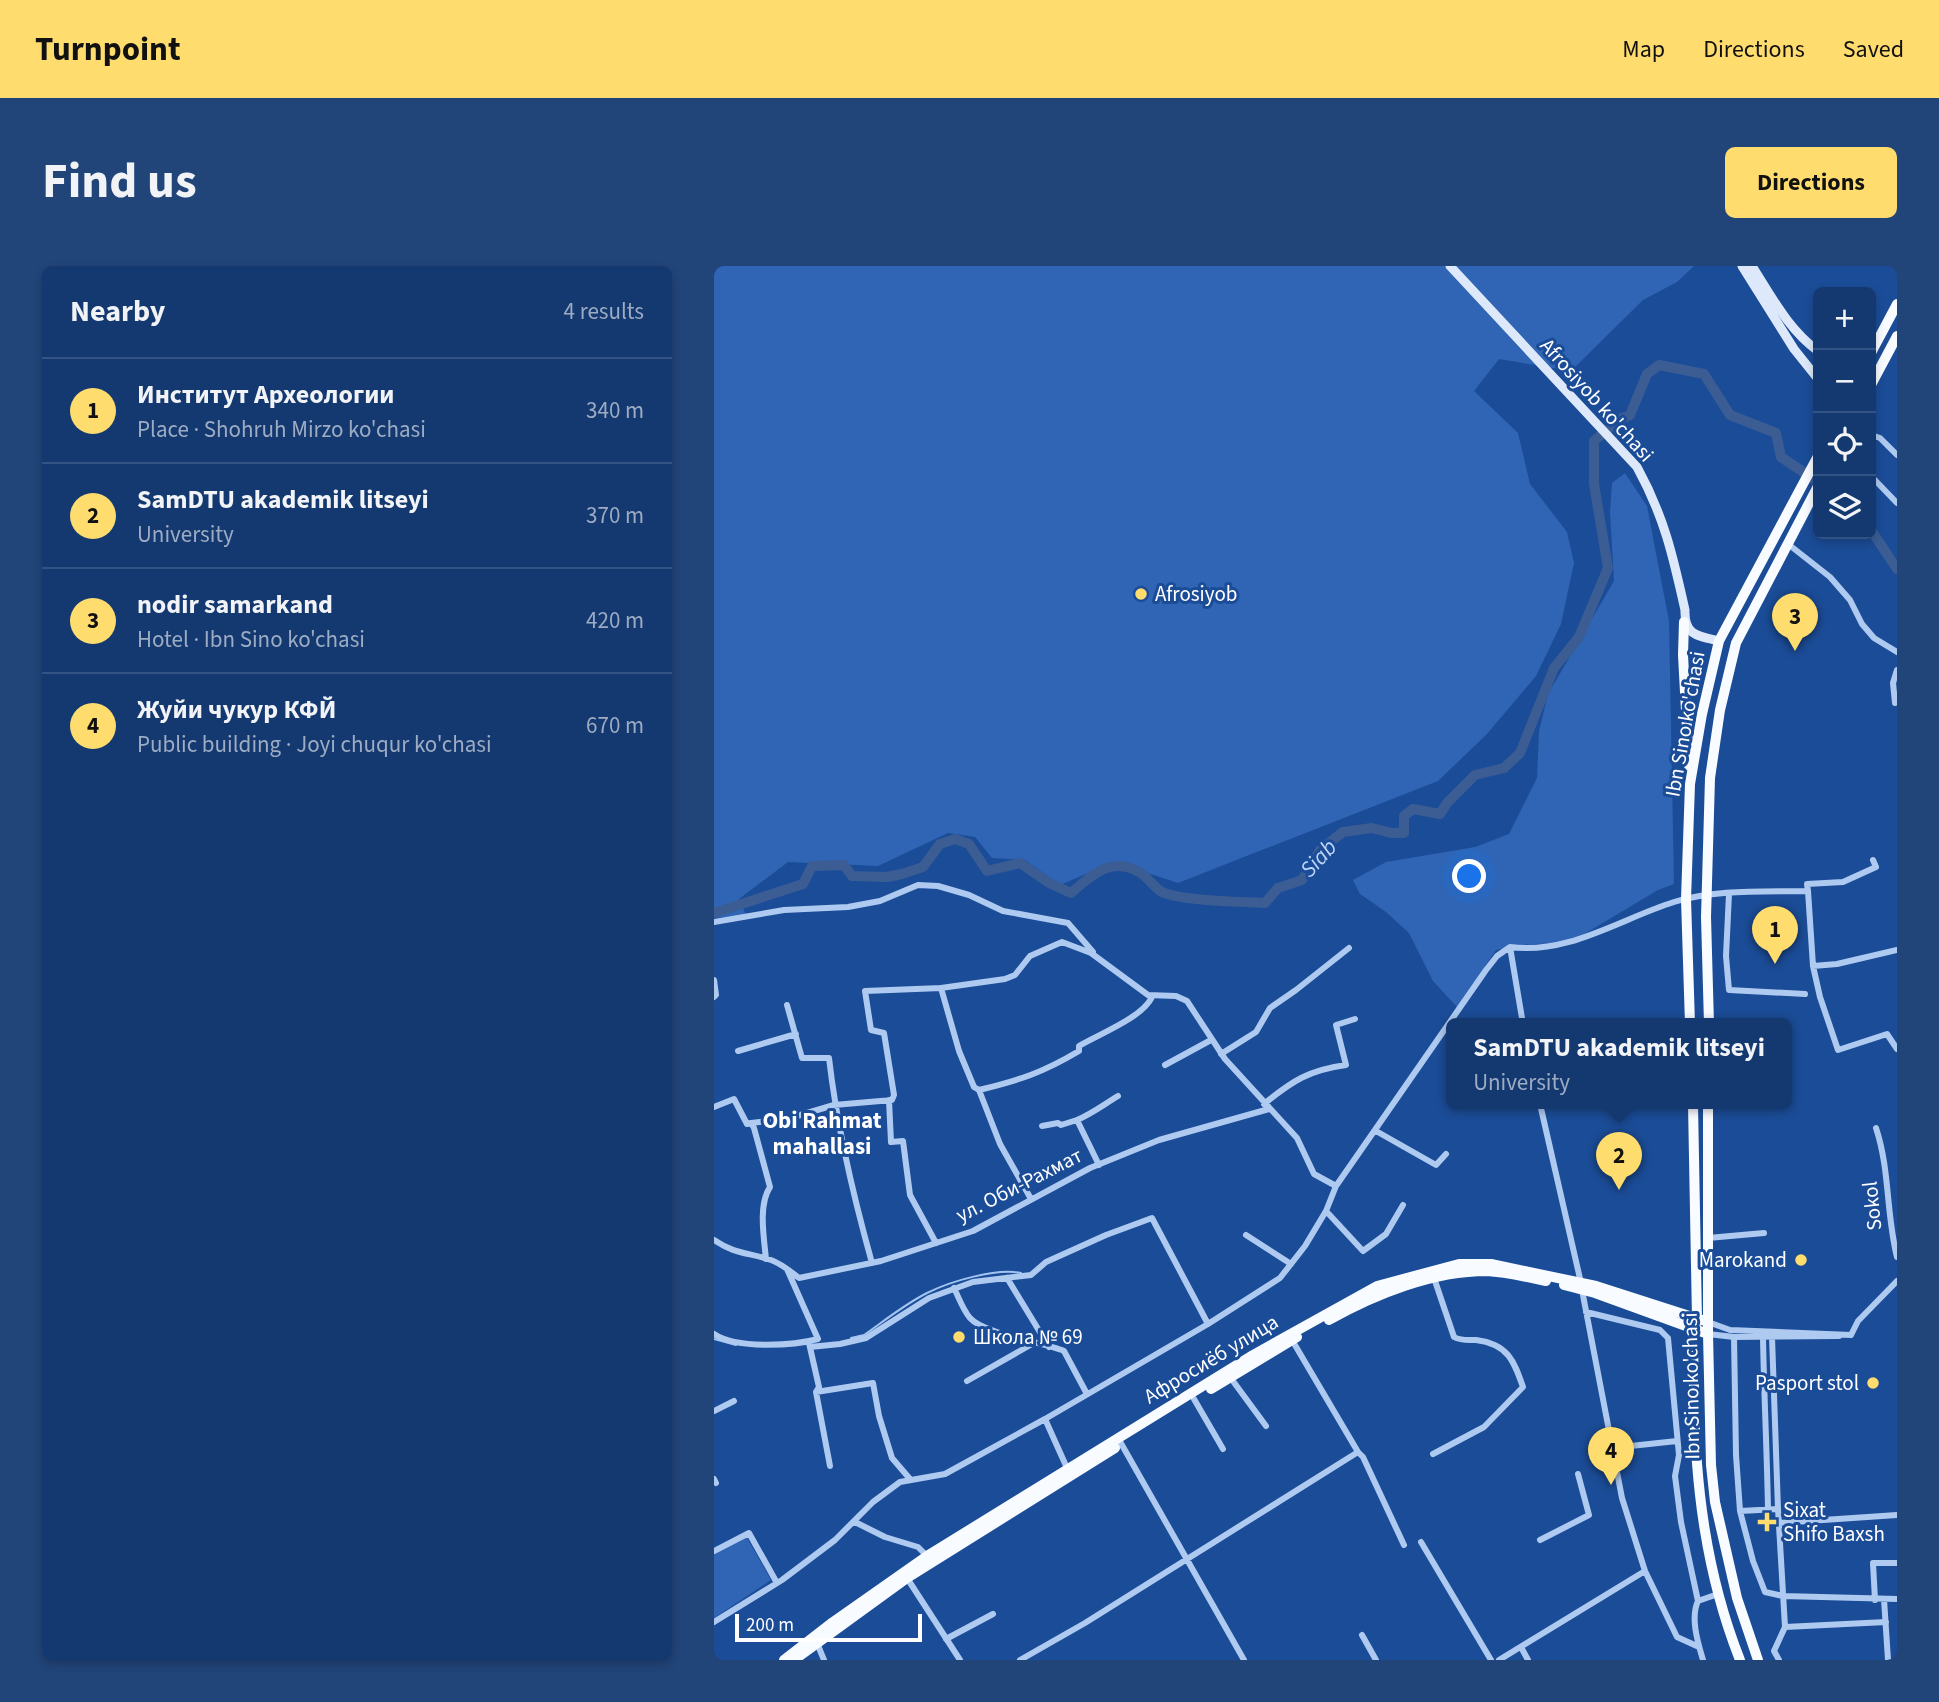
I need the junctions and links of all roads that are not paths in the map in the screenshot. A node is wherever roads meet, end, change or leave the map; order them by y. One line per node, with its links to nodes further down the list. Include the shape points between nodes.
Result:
1 (1450, 266): 17 (street, Afrosiyob ko'chasi, via 1637,467 1668,533)
2 (1742, 266): 8 (street)
3 (1752, 266): 6 (street, via 1787,321)
4 (1897, 304): 7 (main road)
5 (1896, 342): 9 (main road)
6 (1817, 350)
7 (1873, 350)
8 (1813, 373)
9 (1876, 376)
10 (1876, 437): 11 (street)
11 (1897, 455)
12 (1813, 466): 18 (main road, Ibn Sino ko'chasi)
13 (1872, 476): 15 (street)
14 (1813, 496): 16 (main road, Ibn Sino ko'chasi)
15 (1897, 503)
16 (1788, 544): 19 (main road, Ibn Sino ko'chasi); 20 (street, via 1830,577 1874,638)
17 (1684, 622): 18 (street, via 1697,636); 23 (main road)
18 (1718, 641): 19 (main road); 23 (main road, Ibn Sino ko'chasi)
19 (1736, 643): 26 (main road, Ibn Sino ko'chasi, via 1710,778)
20 (1897, 652)
21 (1897, 670): 22 (street)
22 (1895, 704)
23 (1690, 784): 28 (main road, Ibn Sino ko'chasi)
24 (1873, 860): 25 (street, via 1876,867 1843,882 1807,884)
25 (1808, 891): 27 (street); 34 (street)
26 (1707, 894): 27 (street); 28 (street); 44 (main road, Ibn Sino ko'chasi)
27 (1729, 894): 37 (street, via 1728,990)
28 (1686, 899): 30 (street, via 1571,942); 43 (main road, Ibn Sino ko'chasi)
29 (714, 922): 33 (street, via 784,910 848,907 880,901 918,885 938,886 1003,911 1068,923)
30 (1510, 947): 41 (street, via 1497,956); 42 (street)
31 (1349, 948): 51 (street, via 1270,1008 1256,1032)
32 (1896, 952): 34 (street)
33 (1097, 958): 36 (street, via 1062,943 1030,957 1015,975 1005,979); 39 (street)
34 (1813, 966): 49 (street, via 1838,1050 1886,1034)
35 (714, 980): 38 (street)
36 (942, 988): 53 (street, via 960,1051); 55 (street, via 865,991 871,1030 884,1033 894,1096)
37 (1805, 994)
38 (714, 997)
39 (1152, 997): 48 (street, via 1176,996 1187,1002); 53 (street, via 1136,1014 1048,1069)
40 (787, 1005): 47 (street)
41 (1453, 1018)
42 (1522, 1018)
43 (1690, 1018)
44 (1709, 1018)
45 (1355, 1019): 58 (street, via 1336,1025 1346,1065 1306,1074)
46 (1446, 1029): 66 (street)
47 (796, 1034): 50 (street); 56 (street, via 802,1058 829,1058)
48 (1211, 1040): 51 (street); 52 (street)
49 (1897, 1049)
50 (737, 1051)
51 (1221, 1054): 58 (street)
52 (1165, 1065)
53 (979, 1090): 70 (street, via 1000,1144)
54 (1118, 1096): 62 (street)
55 (889, 1100): 56 (street); 77 (street, via 891,1142 902,1141 909,1195)
56 (834, 1105): 63 (street, via 787,1119); 80 (street)
57 (714, 1107): 63 (street, via 734,1099 747,1124)
58 (1267, 1107): 68 (street, ул. Оби-Рахмат); 69 (street, via 1297,1138 1314,1174)
59 (1541, 1109): 86 (street)
60 (1693, 1109): 91 (main road, Ibn Sino ko'chasi)
61 (1708, 1109): 75 (main road, Ibn Sino ko'chasi)
62 (1077, 1120): 64 (street); 68 (street)
63 (751, 1123): 79 (street, via 770,1187 765,1194)
64 (1042, 1125)
65 (1876, 1128): 78 (street, Sokol, via 1884,1151)
66 (1376, 1131): 67 (street, via 1436,1165); 69 (street)
67 (1446, 1154)
68 (1099, 1164): 70 (street, ул. Оби-Рахмат)
69 (1336, 1186): 72 (street)
70 (1031, 1199): 77 (street, ул. Оби-Рахмат, via 973,1231)
71 (1403, 1205): 72 (street, via 1386,1234 1363,1251)
72 (1326, 1211): 81 (street)
73 (1764, 1233): 75 (street)
74 (1246, 1234): 81 (street)
75 (1708, 1238): 89 (main road, Ibn Sino ko'chasi)
76 (714, 1240): 79 (street, via 730,1251)
77 (936, 1243): 80 (street, ул. Оби-Рахмат)
78 (1897, 1257)
79 (766, 1259): 82 (street)
80 (873, 1263): 82 (street, ул. Оби-Рахмат, via 799,1279)
81 (1291, 1264): 90 (street, via 1280,1278)
82 (786, 1267): 99 (street, via 818,1339)
83 (1007, 1278): 87 (street); 90 (street, via 1031,1275 1045,1262 1152,1218); 101 (street)
84 (1434, 1278): 86 (main road, Афросиёб улица, via 1489,1271); 98 (main road, Афросиёб улица, via 1380,1296); 117 (street, via 1454,1337 1484,1342 1508,1353 1523,1387 1485,1427)
85 (1897, 1281): 94 (street, via 1858,1321)
86 (1581, 1286): 88 (street); 91 (main road, Афросиёб улица); 113 (main road, Афросиёб улица, via 1491,1264 1459,1264 1377,1286 1253,1355)
87 (954, 1288): 99 (street, via 929,1298 866,1338); 100 (street, via 973,1321)
88 (1586, 1312): 112 (street, via 1660,1330 1668,1338); 114 (street)
89 (1708, 1322): 91 (main road, Афросиёб улица); 93 (main road, Ibn Sino ko'chasi); 94 (street, via 1730,1330)
90 (1208, 1324): 105 (street)
91 (1695, 1324): 93 (main road, Афросиёб улица); 111 (main road, Ibn Sino ko'chasi)
92 (714, 1334): 99 (street, via 735,1343)
93 (1708, 1334): 97 (street); 167 (main road, Ibn Sino ko'chasi, via 1715,1502 1737,1598)
94 (1851, 1335): 96 (street)
95 (1763, 1337): 96 (street); 97 (street); 124 (street)
96 (1772, 1337): 123 (street)
97 (1734, 1338): 125 (street)
98 (1292, 1340): 102 (main road, Афросиёб улица); 116 (street)
99 (810, 1344): 104 (street, via 819,1387)
100 (1032, 1344): 101 (street); 103 (street)
101 (1049, 1347): 105 (street, via 1064,1351)
102 (1230, 1377): 106 (main road, Афросиёб улица); 110 (street)
103 (967, 1381)
104 (816, 1392): 118 (street); 121 (street, via 873,1383 892,1458)
105 (1087, 1394): 109 (street)
106 (1194, 1399): 113 (main road, Афросиёб улица); 115 (street)
107 (734, 1401): 108 (street)
108 (714, 1411)
109 (1045, 1419): 119 (street); 121 (street, via 945,1474)
110 (1266, 1426)
111 (1695, 1434): 112 (street); 140 (main road, Ibn Sino ko'chasi, via 1699,1499)
112 (1676, 1438): 114 (street); 145 (street, via 1681,1522)
113 (1120, 1441): 119 (main road, Афросиёб улица); 122 (main road, Афросиёб улица); 135 (street)
114 (1612, 1448): 137 (street)
115 (1223, 1449)
116 (1358, 1452): 132 (street); 135 (street)
117 (1433, 1454)
118 (831, 1466)
119 (1067, 1468): 122 (main road, Афросиёб улица)
120 (1578, 1474): 130 (street, via 1589,1515)
121 (910, 1479): 127 (street, via 873,1502)
122 (1014, 1507): 129 (main road, Афросиёб улица)
123 (1778, 1509): 124 (street); 128 (street)
124 (1768, 1510): 125 (street)
125 (1740, 1511): 141 (street, via 1761,1587)
126 (1897, 1514): 128 (street)
127 (855, 1522): 134 (street, via 918,1547); 139 (street)
128 (1779, 1523): 141 (street)
129 (984, 1525): 134 (main road, Афросиёб улица); 138 (main road, Афросиёб улица)
130 (1540, 1540)
131 (1421, 1542): 162 (street)
132 (1404, 1545)
133 (714, 1551): 139 (street, via 748,1533)
134 (927, 1556): 155 (main road, Афросиёб улица)
135 (1187, 1559): 159 (street); 160 (street)
136 (1897, 1563): 144 (street, via 1873,1563)
137 (1645, 1571): 153 (street); 154 (street, via 1677,1637)
138 (907, 1578): 151 (street); 152 (main road, Афросиёб улица)
139 (777, 1583): 147 (street)
140 (1718, 1594): 145 (street); 166 (main road, Ibn Sino ko'chasi)
141 (1783, 1595): 144 (street); 149 (street)
142 (1884, 1599): 143 (street); 144 (street); 148 (street)
143 (1897, 1599)
144 (1875, 1600)
145 (1698, 1601): 154 (street, via 1694,1615)
146 (993, 1614): 151 (street)
147 (714, 1622)
148 (1886, 1622): 149 (street); 169 (street)
149 (1785, 1627): 168 (street, via 1774,1651)
150 (1362, 1635): 161 (street)
151 (946, 1639): 158 (street)
152 (817, 1643): 156 (main road, Афросиёб улица); 157 (street)
153 (1521, 1647): 163 (street); 164 (street)
154 (1699, 1647): 165 (street)
155 (784, 1660)
156 (794, 1660)
157 (824, 1660)
158 (960, 1660)
159 (1020, 1660)
160 (1244, 1660)
161 (1376, 1660)
162 (1491, 1660)
163 (1499, 1660)
164 (1528, 1660)
165 (1703, 1660)
166 (1740, 1660)
167 (1758, 1660)
168 (1779, 1660)
169 (1888, 1660)

